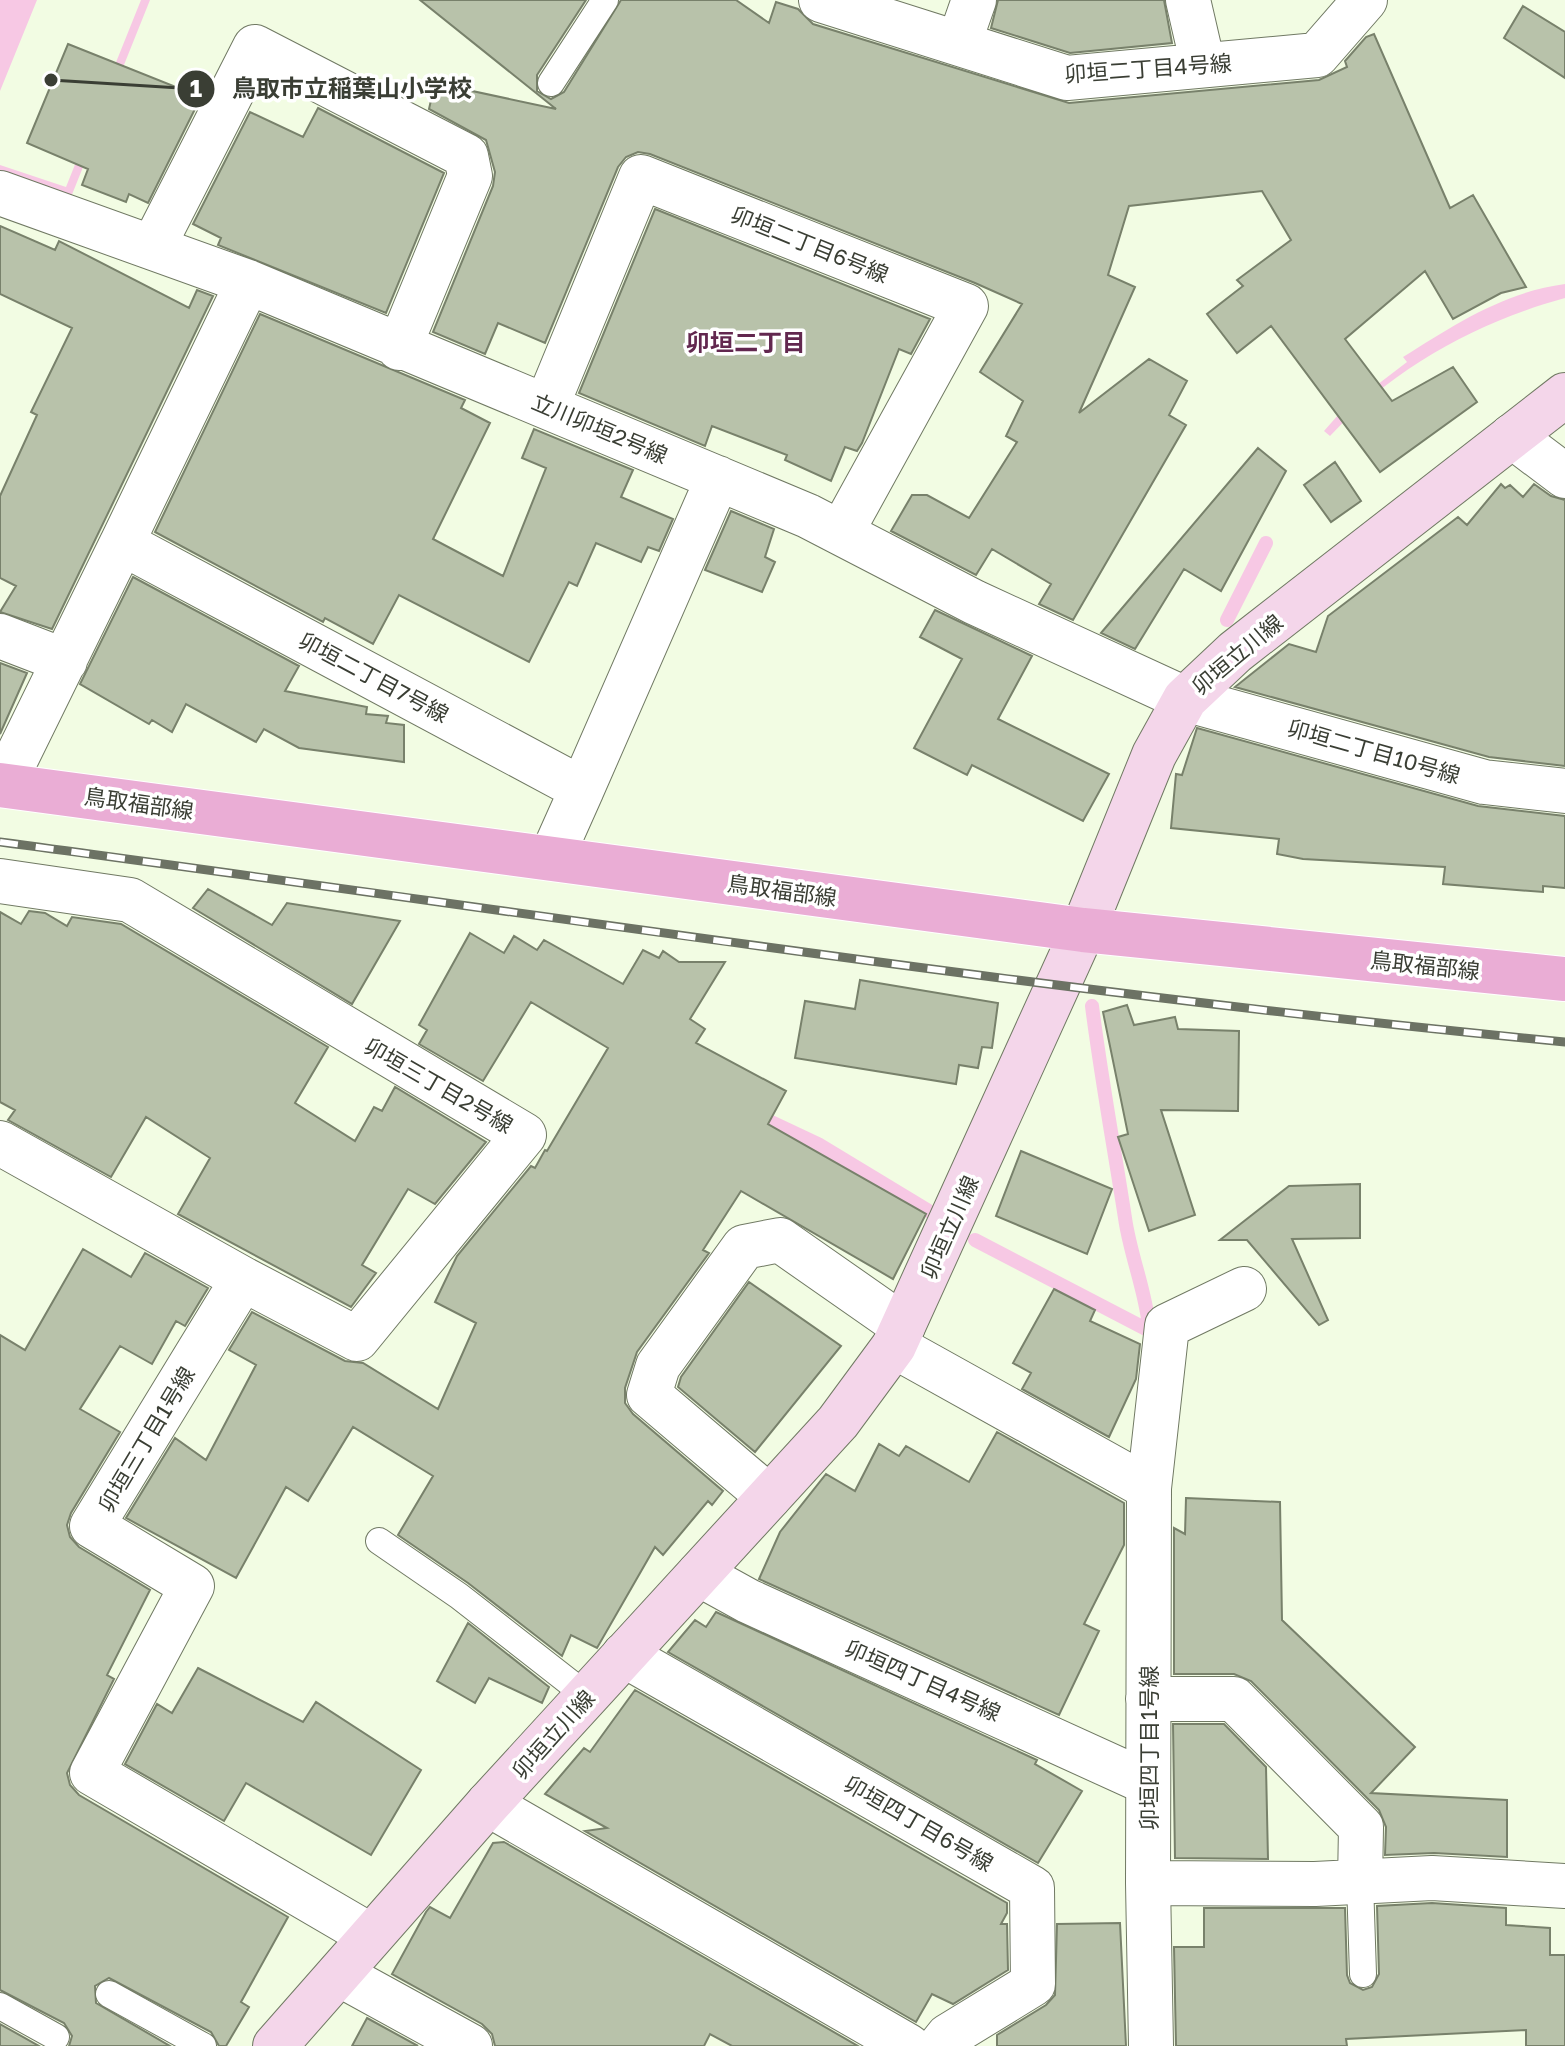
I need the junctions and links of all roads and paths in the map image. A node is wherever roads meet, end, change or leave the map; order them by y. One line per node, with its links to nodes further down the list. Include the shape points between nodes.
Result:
1 (605, 0): 8 (lane)
2 (821, 0): 6 (street, 卯垣二丁目4号線)
3 (974, 0): 6 (street)
4 (1188, 0): 7 (street)
5 (1365, 0): 7 (street, 卯垣二丁目4号線, via 1317,55)
6 (959, 43): 7 (street, 卯垣二丁目4号線, via 1067,78)
7 (1203, 65)
8 (551, 83)
9 (0, 193): 10 (street, 立川卯垣2号線)
10 (153, 247): 11 (street, 立川卯垣2号線); 12 (street, via 255,47 466,156 470,176)
11 (248, 282): 12 (street, 立川卯垣2号線); 19 (street)
12 (399, 348): 14 (street, 立川卯垣2号線)
13 (1565, 395): 15 (street, 卯垣立川線)
14 (547, 405): 17 (street, 立川卯垣2号線); 18 (street, 卯垣二丁目6号線, via 641,177 966,306)
15 (1512, 436): 16 (street); 22 (street, 卯垣立川線, via 1235,652)
16 (1565, 476)
17 (718, 478): 18 (street, 立川卯垣2号線); 24 (street)
18 (841, 533): 22 (street, 立川卯垣2号線, via 974,602)
19 (122, 543): 21 (street); 24 (street, 卯垣二丁目7号線)
20 (0, 636): 21 (street)
21 (65, 661): 23 (street)
22 (1185, 699): 25 (street, 卯垣二丁目10号線, via 1484,782); 28 (street, 卯垣立川線, via 1154,755)
23 (5, 778): 28 (main road, 鳥取福部線)
24 (582, 789): 26 (street)
25 (1565, 791)
26 (557, 845)
27 (0, 881): 31 (street, 卯垣三丁目2号線, via 130,900 524,1135 357,1339)
28 (1083, 930): 29 (main road, 鳥取福部線); 33 (street, 卯垣立川線)
29 (1565, 979)
30 (0, 1143): 31 (street)
31 (243, 1279): 46 (street, 卯垣三丁目1号線, via 92,1526 192,1586 92,1773)
32 (1244, 1289): 34 (street, 卯垣四丁目1号線, via 1167,1326)
33 (898, 1336): 34 (street); 35 (street, 卯垣立川線, via 838,1422); 35 (street, via 780,1240 744,1247 658,1366 649,1395)
34 (1149, 1488): 40 (street, 卯垣四丁目1号線)
35 (769, 1497): 37 (street, 卯垣立川線)
36 (379, 1541): 39 (lane)
37 (699, 1574): 38 (street, 卯垣立川線); 41 (street, 卯垣四丁目4号線)
38 (624, 1655): 39 (street, 卯垣立川線); 56 (street, 卯垣四丁目6号線, via 1032,1888 1033,1984)
39 (587, 1696): 42 (street, 卯垣立川線)
40 (1148, 1699): 41 (street, 卯垣四丁目1号線); 43 (street, via 1234,1699 1361,1827)
41 (1148, 1783): 44 (street, 卯垣四丁目1号線)
42 (488, 1804): 46 (street, 卯垣立川線); 55 (street)
43 (1360, 1882): 44 (street); 45 (street, via 1432,1878); 48 (lane)
44 (1148, 1883): 57 (street, 卯垣四丁目1号線)
45 (1565, 1886)
46 (371, 1936): 47 (street, 卯垣立川線)
47 (339, 1974): 53 (street, 卯垣立川線); 54 (street)
48 (1363, 1974)
49 (109, 1994): 52 (lane)
50 (0, 2006): 51 (lane)
51 (56, 2037)
52 (203, 2046)
53 (275, 2046)
54 (470, 2046)
55 (908, 2046)
56 (940, 2046)
57 (1151, 2046)

